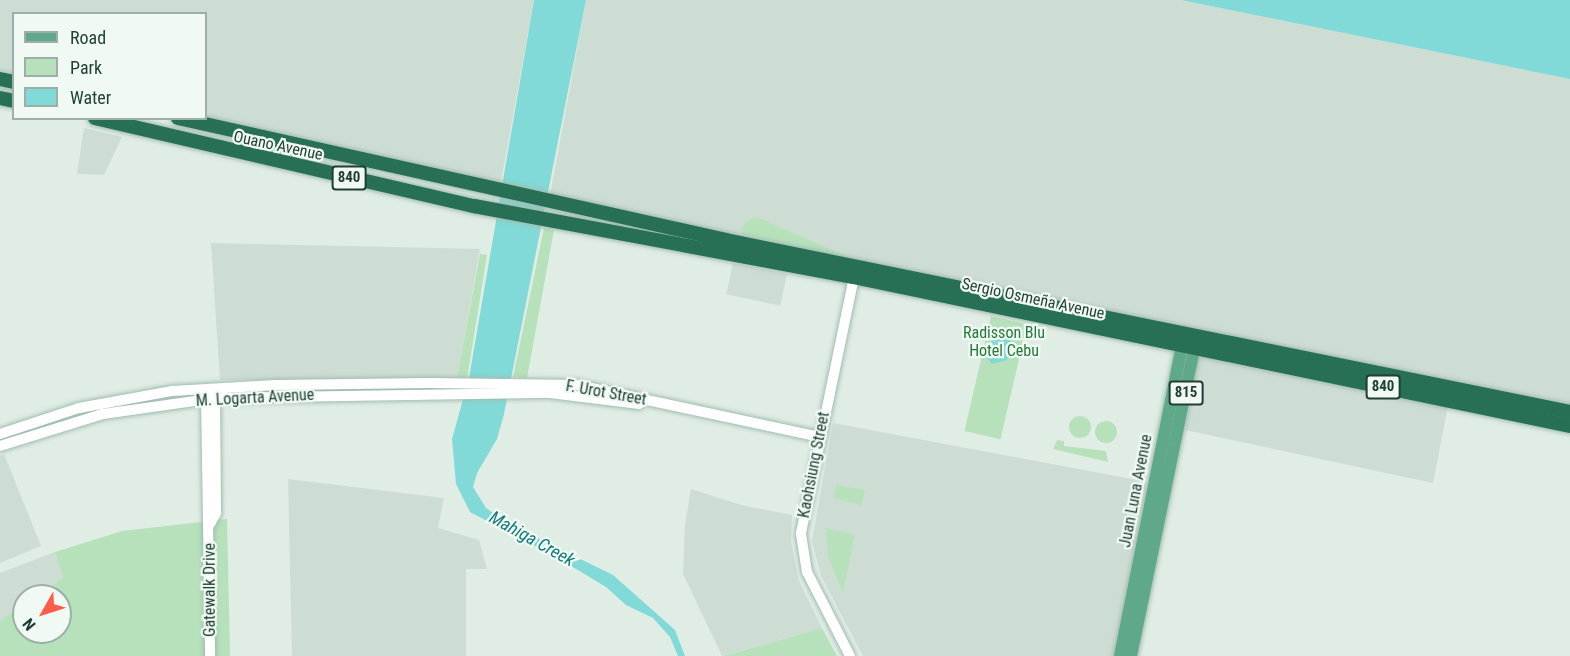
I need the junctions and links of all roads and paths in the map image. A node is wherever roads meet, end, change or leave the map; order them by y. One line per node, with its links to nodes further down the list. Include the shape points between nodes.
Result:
1 (104, 120): 4 (highway, Ouano Avenue / 840)
2 (187, 120): 3 (highway, Ouano Avenue / 840)
3 (493, 189): 5 (highway, Sergio Osmeña Avenue / 840)
4 (489, 208): 5 (highway, Sergio Osmeña Avenue / 840)
5 (855, 271): 6 (highway, Sergio Osmeña Avenue / 840); 14 (main road, Kaohsiung Street)
6 (1190, 341): 10 (highway, Sergio Osmeña Avenue / 840); 12 (highway, Sergio Osmeña Avenue / 840); 18 (main road, Juan Luna Avenue / 815); 19 (main road, Juan Luna Avenue / 815)
7 (515, 389): 8 (main road, M. Logarta Avenue); 14 (main road, F. Urot Street, via 587,391)
8 (210, 393): 9 (main road, M. Logarta Avenue); 11 (main road, M. Logarta Avenue); 16 (main road, Gatewalk Drive, via 205,498 210,524)
9 (101, 402): 11 (main road); 13 (main road, M. Logarta Avenue)
10 (1570, 412)
11 (103, 414): 15 (main road, M. Logarta Avenue)
12 (1570, 426)
13 (0, 434)
14 (819, 437): 17 (main road, Kaohsiung Street, via 806,500 802,550 807,572)
15 (0, 446)
16 (210, 656)
17 (850, 656)
18 (1120, 656)
19 (1131, 656)

